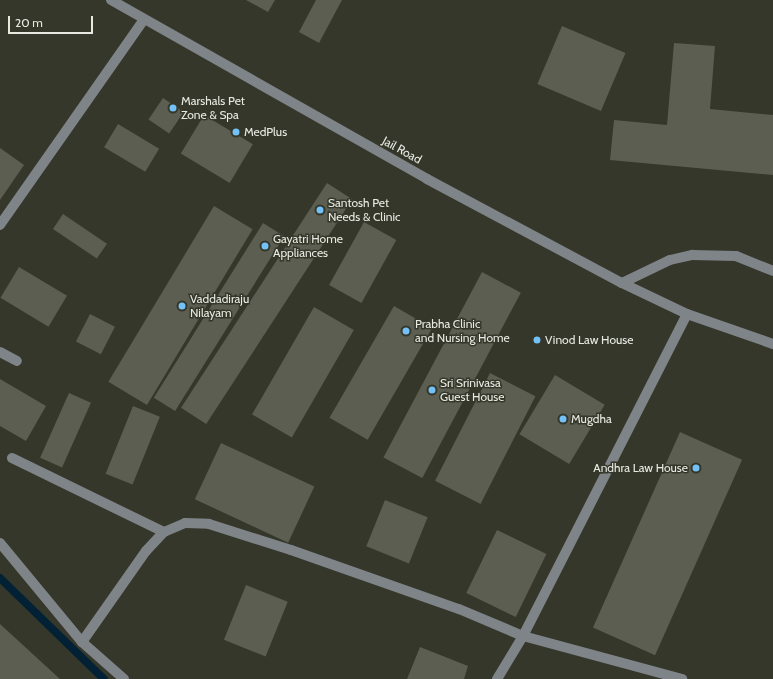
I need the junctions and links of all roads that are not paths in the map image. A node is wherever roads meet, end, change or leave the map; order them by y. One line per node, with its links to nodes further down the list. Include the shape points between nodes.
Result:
1 (110, 0): 2 (street, Jail Road)
2 (143, 21): 3 (street); 5 (street, Jail Road)
3 (0, 225)
4 (773, 271): 5 (street, via 736,256 692,255 670,260)
5 (622, 283): 6 (street, Jail Road)
6 (686, 314): 7 (street, Jail Road); 13 (street)
7 (773, 344)
8 (0, 352): 9 (street)
9 (17, 360)
10 (12, 458): 11 (street)
11 (164, 532): 13 (street, via 185,523 209,524 459,609); 14 (street)
12 (0, 543): 14 (street)
13 (524, 636): 16 (street); 17 (street)
14 (82, 642): 15 (street)
15 (124, 679)
16 (497, 679)
17 (682, 679)

